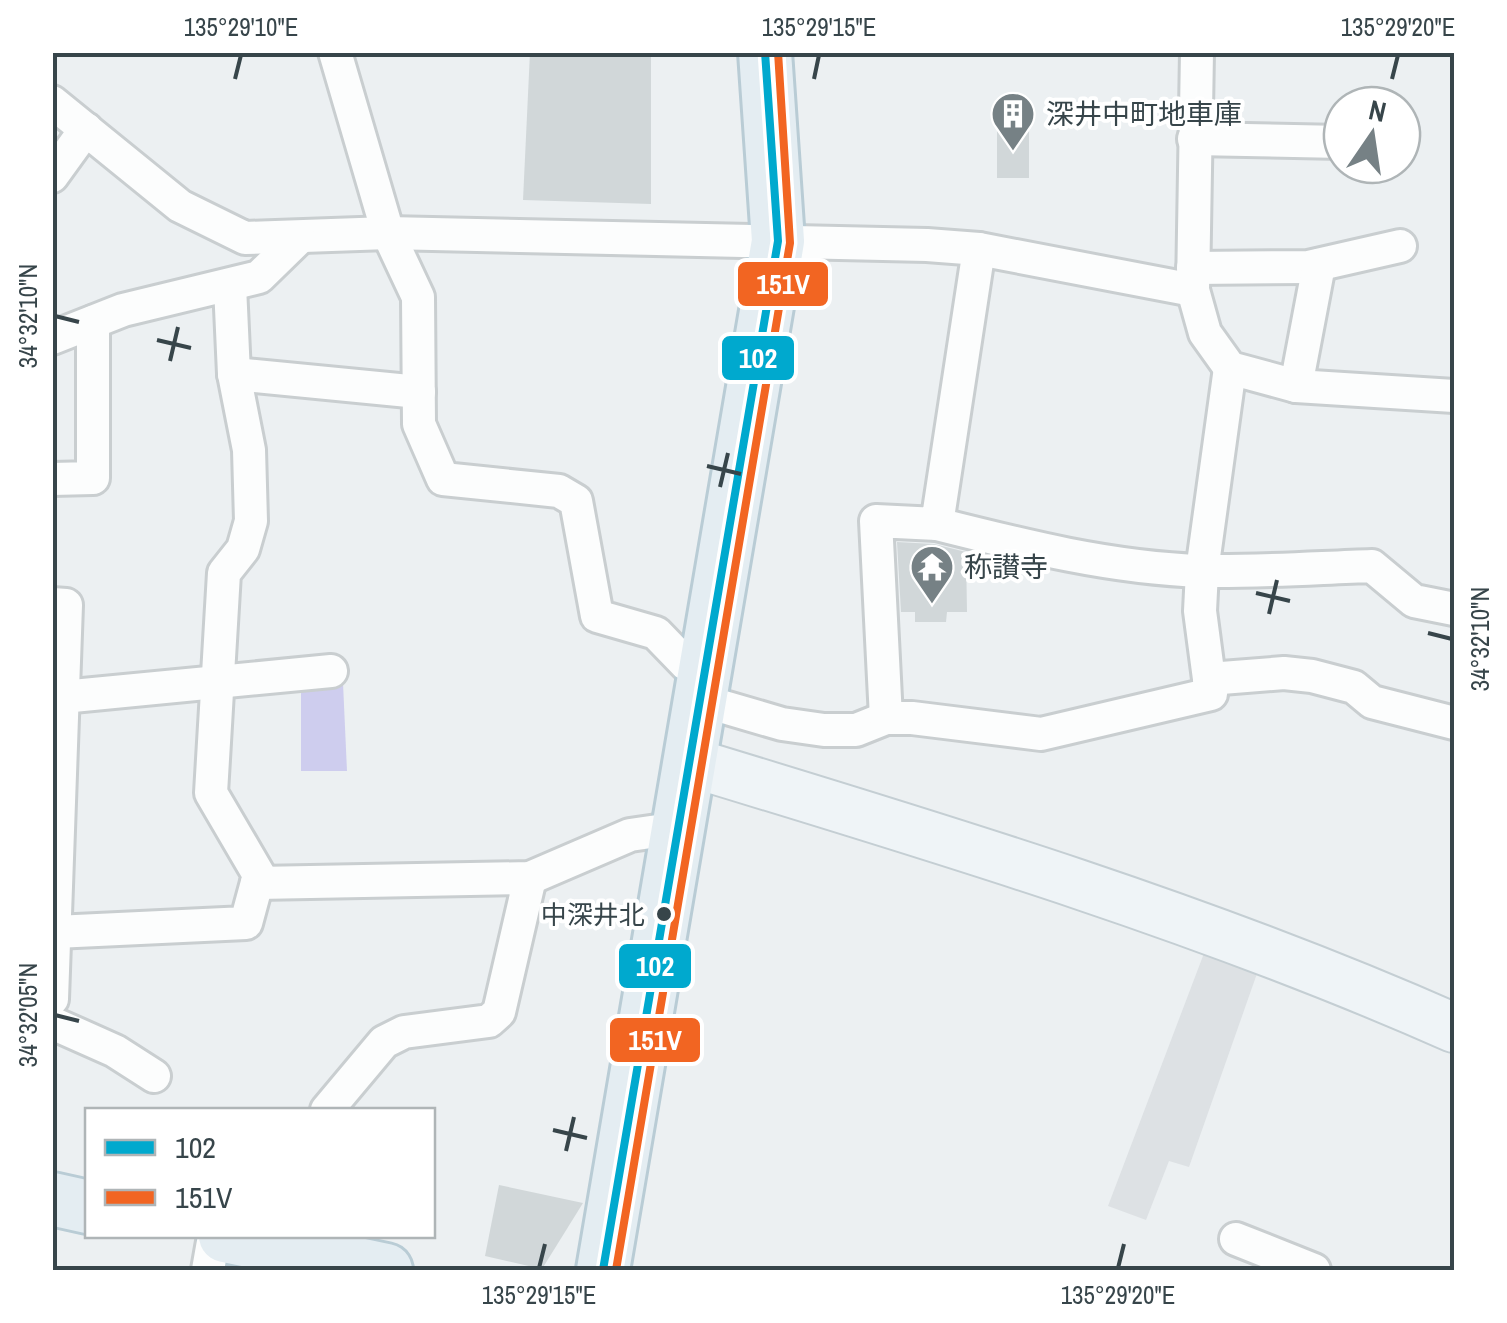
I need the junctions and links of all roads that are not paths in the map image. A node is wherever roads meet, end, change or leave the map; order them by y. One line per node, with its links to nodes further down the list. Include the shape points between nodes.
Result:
1 (334, 52): 9 (street)
2 (765, 52): 11 (main road)
3 (1189, 59): 6 (street)
4 (52, 102): 5 (street)
5 (86, 130): 8 (street); 10 (street, via 180,206 245,238)
6 (1194, 139): 7 (street); 15 (street)
7 (1322, 142)
8 (52, 176)
9 (388, 233): 10 (street); 11 (street); 22 (street, via 418,297)
10 (299, 238): 16 (street, via 259,277)
11 (778, 242): 13 (street); 32 (main road)
12 (1400, 246): 14 (street)
13 (979, 249): 15 (street); 25 (street)
14 (1319, 264): 15 (street); 21 (street)
15 (1194, 279): 19 (street, via 1205,333)
16 (230, 286): 17 (street); 20 (street)
17 (94, 322): 18 (street); 24 (street, via 93,478)
18 (52, 338)
19 (1230, 368): 21 (street); 26 (street)
20 (234, 374): 22 (street); 31 (street, via 249,450 251,521 243,549 224,572)
21 (1296, 386): 23 (street)
22 (419, 392): 32 (street, via 419,424 444,479 559,491 576,501 597,616 656,632)
23 (1454, 396)
24 (52, 479)
25 (936, 524): 26 (street, via 1046,552); 34 (street, via 876,521)
26 (1202, 571): 28 (street, via 1372,566 1414,601); 30 (street)
27 (52, 604): 33 (street, via 66,605)
28 (1454, 609)
29 (331, 671): 31 (street)
30 (1209, 679): 34 (street, via 1211,694 1041,734); 35 (street, via 1312,676 1354,687 1372,702)
31 (219, 681): 33 (street); 40 (street, via 211,792 259,875)
32 (702, 688): 34 (street, via 782,724 856,730); 36 (main road)
33 (58, 698): 38 (street)
34 (886, 718)
35 (1454, 723)
36 (690, 762): 37 (main road); 44 (street, via 965,846)
37 (678, 828): 39 (street, via 630,836); 54 (main road)
38 (55, 856): 41 (street)
39 (530, 878): 40 (street); 46 (street, via 499,1012 489,1021 404,1032 384,1042)
40 (257, 883): 41 (street, via 246,923)
41 (55, 932): 42 (street)
42 (52, 999)
43 (52, 1023): 45 (street)
44 (1454, 1028)
45 (154, 1076)
46 (329, 1108)
47 (52, 1199): 48 (main road)
48 (85, 1205)
49 (214, 1238): 52 (street)
50 (234, 1238): 53 (main road)
51 (1236, 1239): 55 (street)
52 (208, 1270)
53 (386, 1270)
54 (603, 1270)
55 (1314, 1270)

